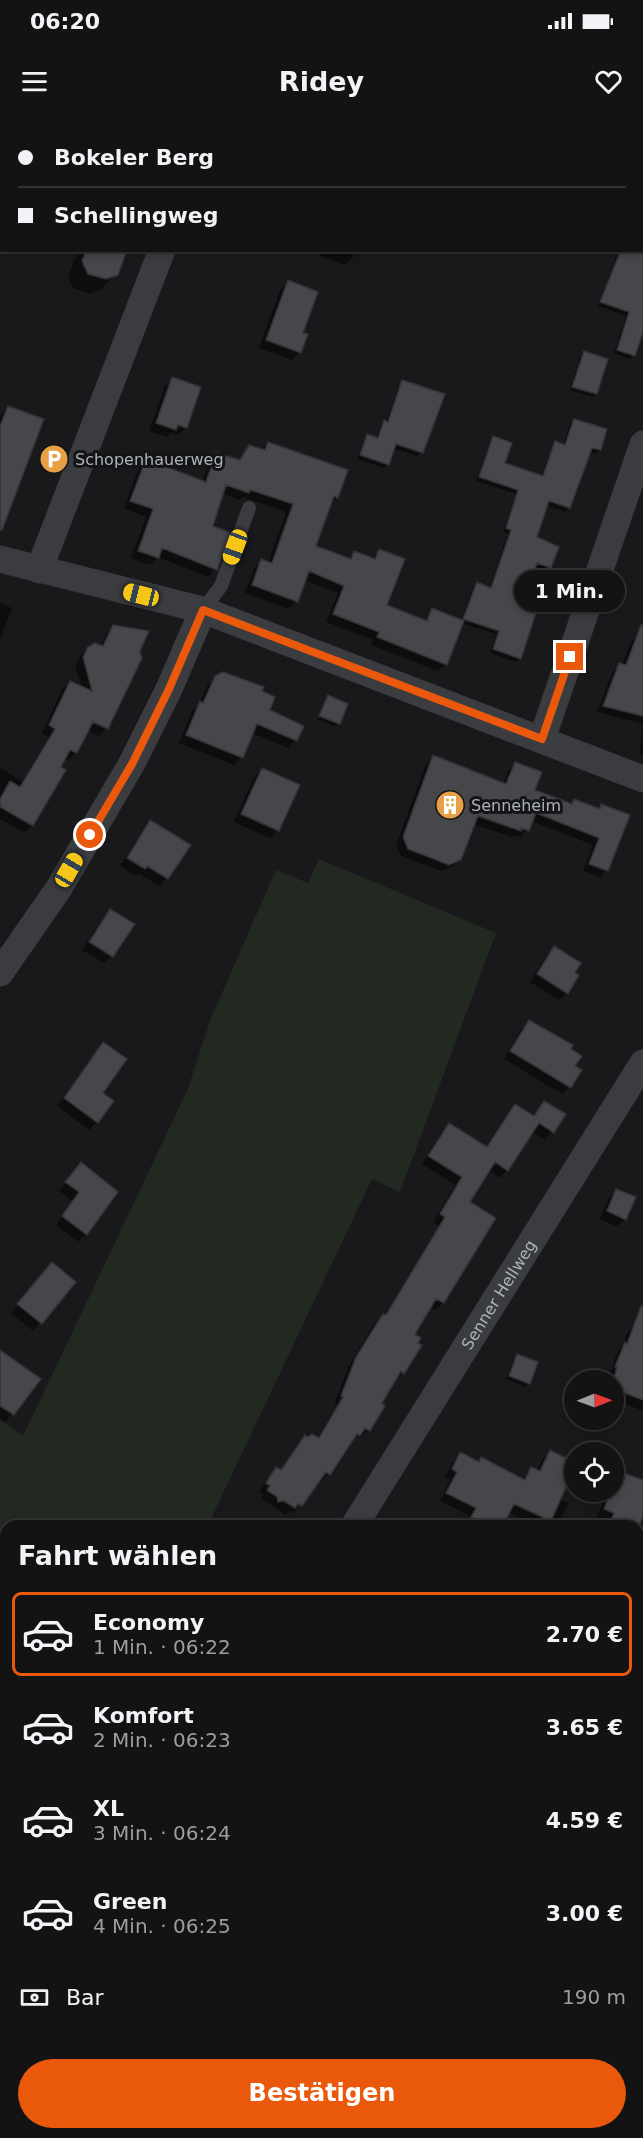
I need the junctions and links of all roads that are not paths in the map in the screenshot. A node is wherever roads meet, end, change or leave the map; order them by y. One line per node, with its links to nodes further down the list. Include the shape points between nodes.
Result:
1 (161, 252): 5 (street)
2 (643, 444): 7 (street)
3 (249, 508): 6 (lane, via 220,586)
4 (0, 560): 5 (street)
5 (39, 570): 6 (street)
6 (203, 610): 7 (street); 9 (street, via 132,764 59,888)
7 (542, 739): 8 (street)
8 (643, 779)
9 (0, 973)
10 (643, 1063): 11 (street, Senner Hellweg)
11 (358, 1520)

